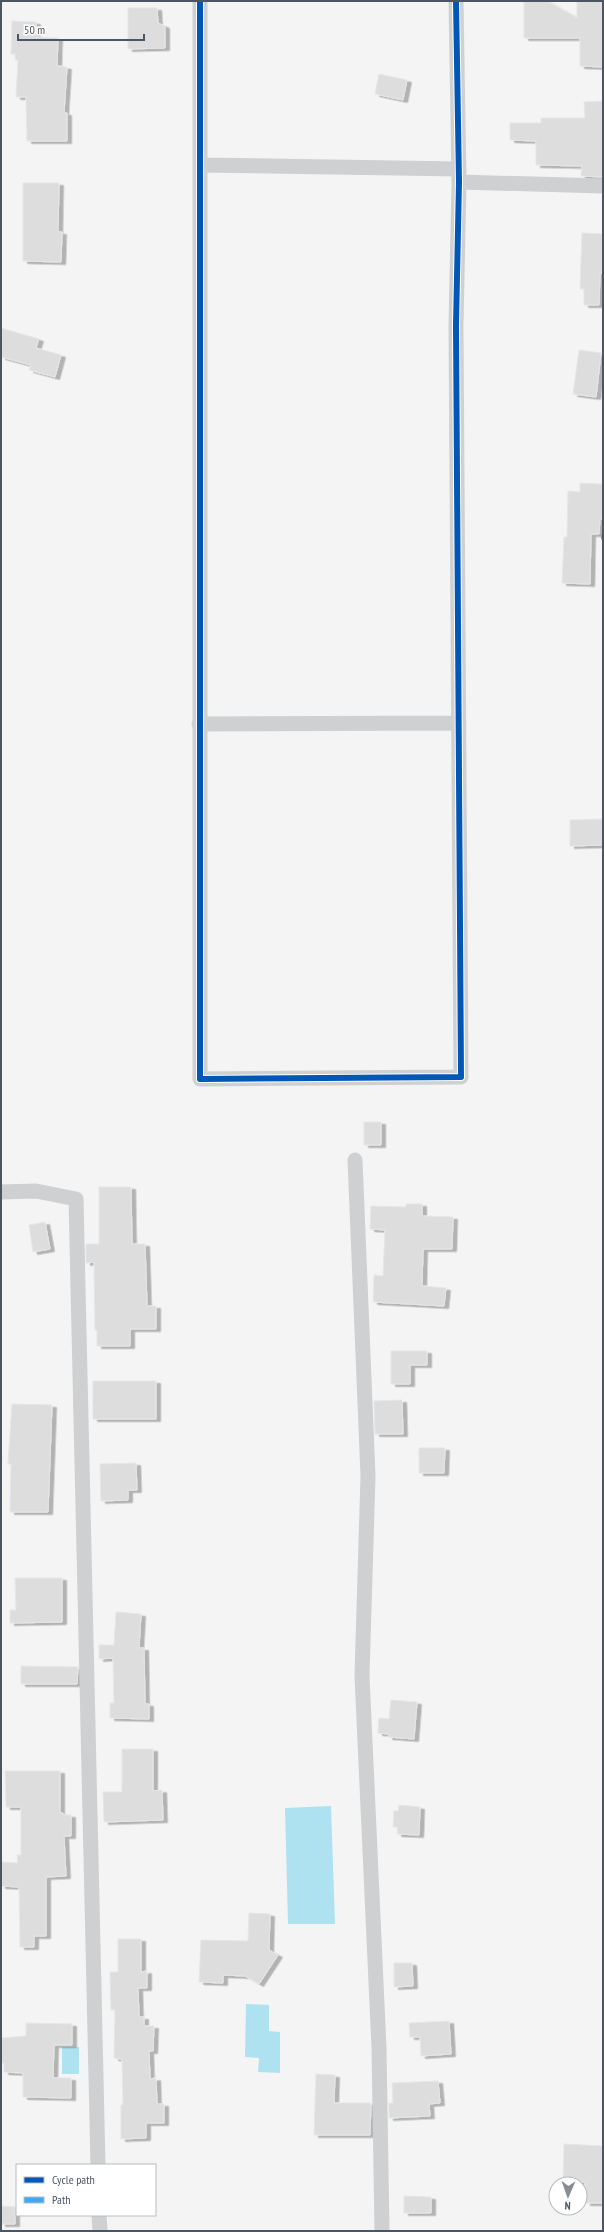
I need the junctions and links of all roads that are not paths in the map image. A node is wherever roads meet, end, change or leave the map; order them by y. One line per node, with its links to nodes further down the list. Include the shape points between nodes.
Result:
1 (200, 1): 3 (street)
2 (456, 1): 4 (street)
3 (200, 165): 4 (street); 7 (street, via 202,536)
4 (459, 176): 5 (street); 6 (street, via 456,325)
5 (603, 186)
6 (459, 723): 7 (street); 7 (street, via 461,1077 208,1079 200,1079)
7 (199, 724)
8 (355, 1160): 13 (street, via 368,1476 362,1676 379,2048)
9 (1, 1192): 10 (street, via 36,1191 76,1199)
10 (98, 2164)
11 (100, 2216): 12 (street)
12 (100, 2231)
13 (382, 2231)

